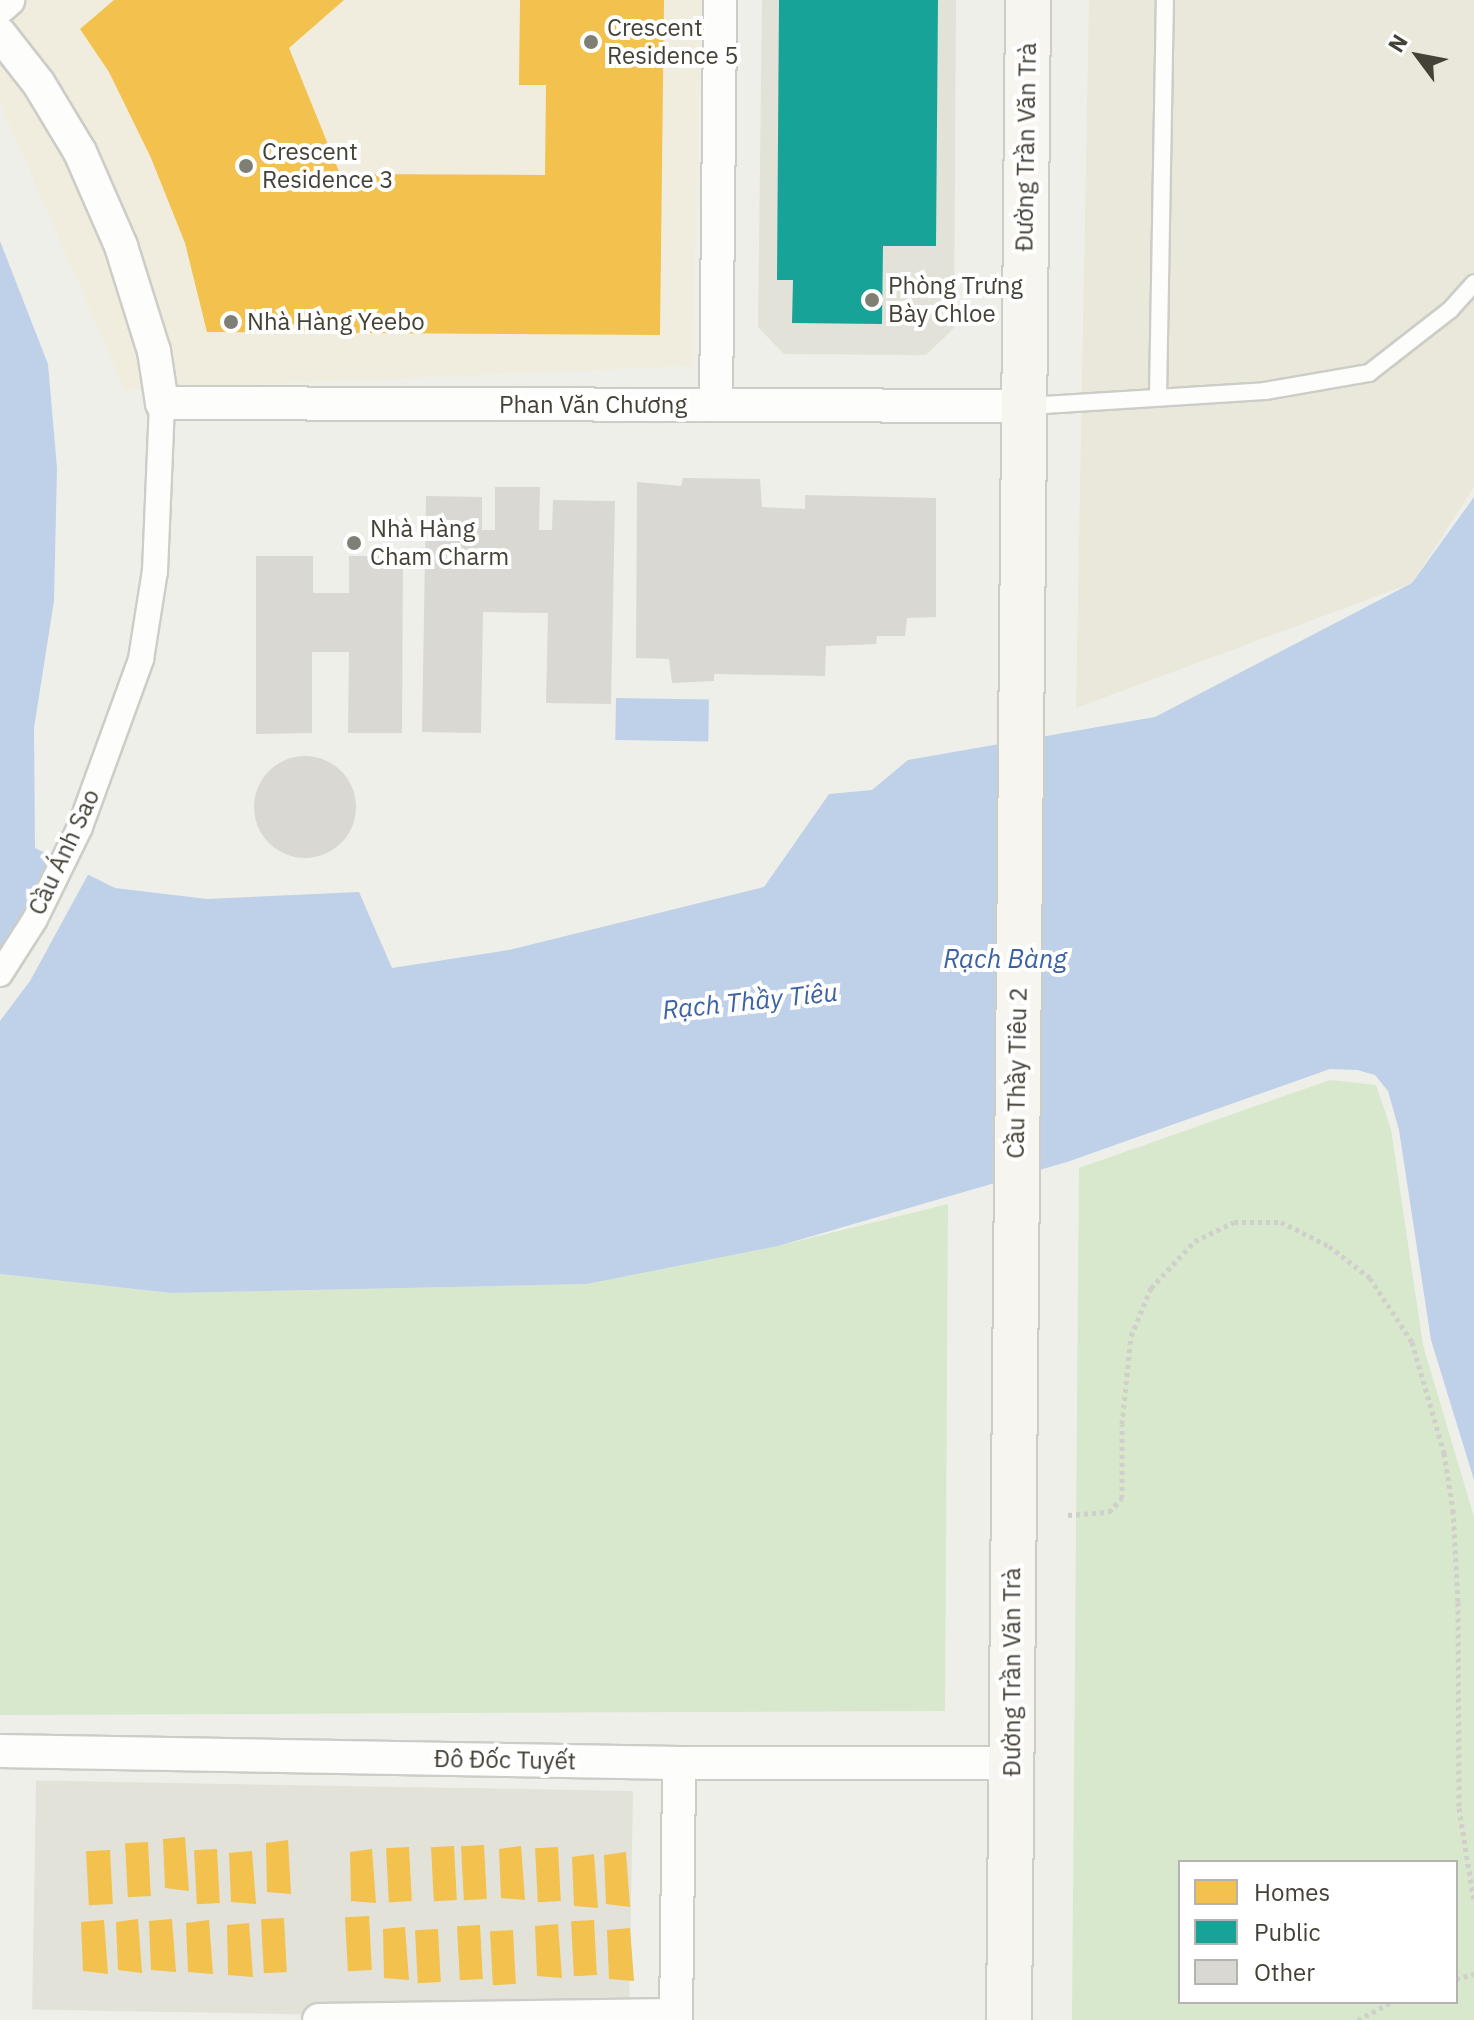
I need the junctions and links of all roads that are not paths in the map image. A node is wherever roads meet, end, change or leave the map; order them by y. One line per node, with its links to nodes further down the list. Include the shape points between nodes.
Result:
1 (8, 0): 5 (street)
2 (720, 0): 10 (street)
3 (1028, 0): 11 (main road, Đường Trần Văn Trà)
4 (1165, 0): 8 (lane)
5 (0, 7)
6 (0, 34): 9 (street, via 39,84 80,152 121,246 154,351)
7 (1474, 283): 8 (lane, via 1450,310 1369,373 1265,391)
8 (1158, 396): 11 (lane)
9 (162, 403): 10 (street, Phan Văn Chương); 13 (street, Cầu Ánh Sao, via 155,571 141,659 80,827 35,919)
10 (716, 405): 11 (street, Phan Văn Chương)
11 (1023, 406): 12 (main road, Đường Trần Văn Trà)
12 (1021, 582): 14 (main road, Cầu Thầy Tiêu 2)
13 (0, 974)
14 (1014, 1324): 17 (main road, Đường Trần Văn Trà)
15 (0, 1751): 16 (street, Đô Đốc Tuyết)
16 (679, 1763): 17 (street, Đô Đốc Tuyết); 18 (street)
17 (1011, 1763): 20 (main road, Đường Trần Văn Trà)
18 (676, 2018): 19 (street)
19 (319, 2020)
20 (1009, 2020)

